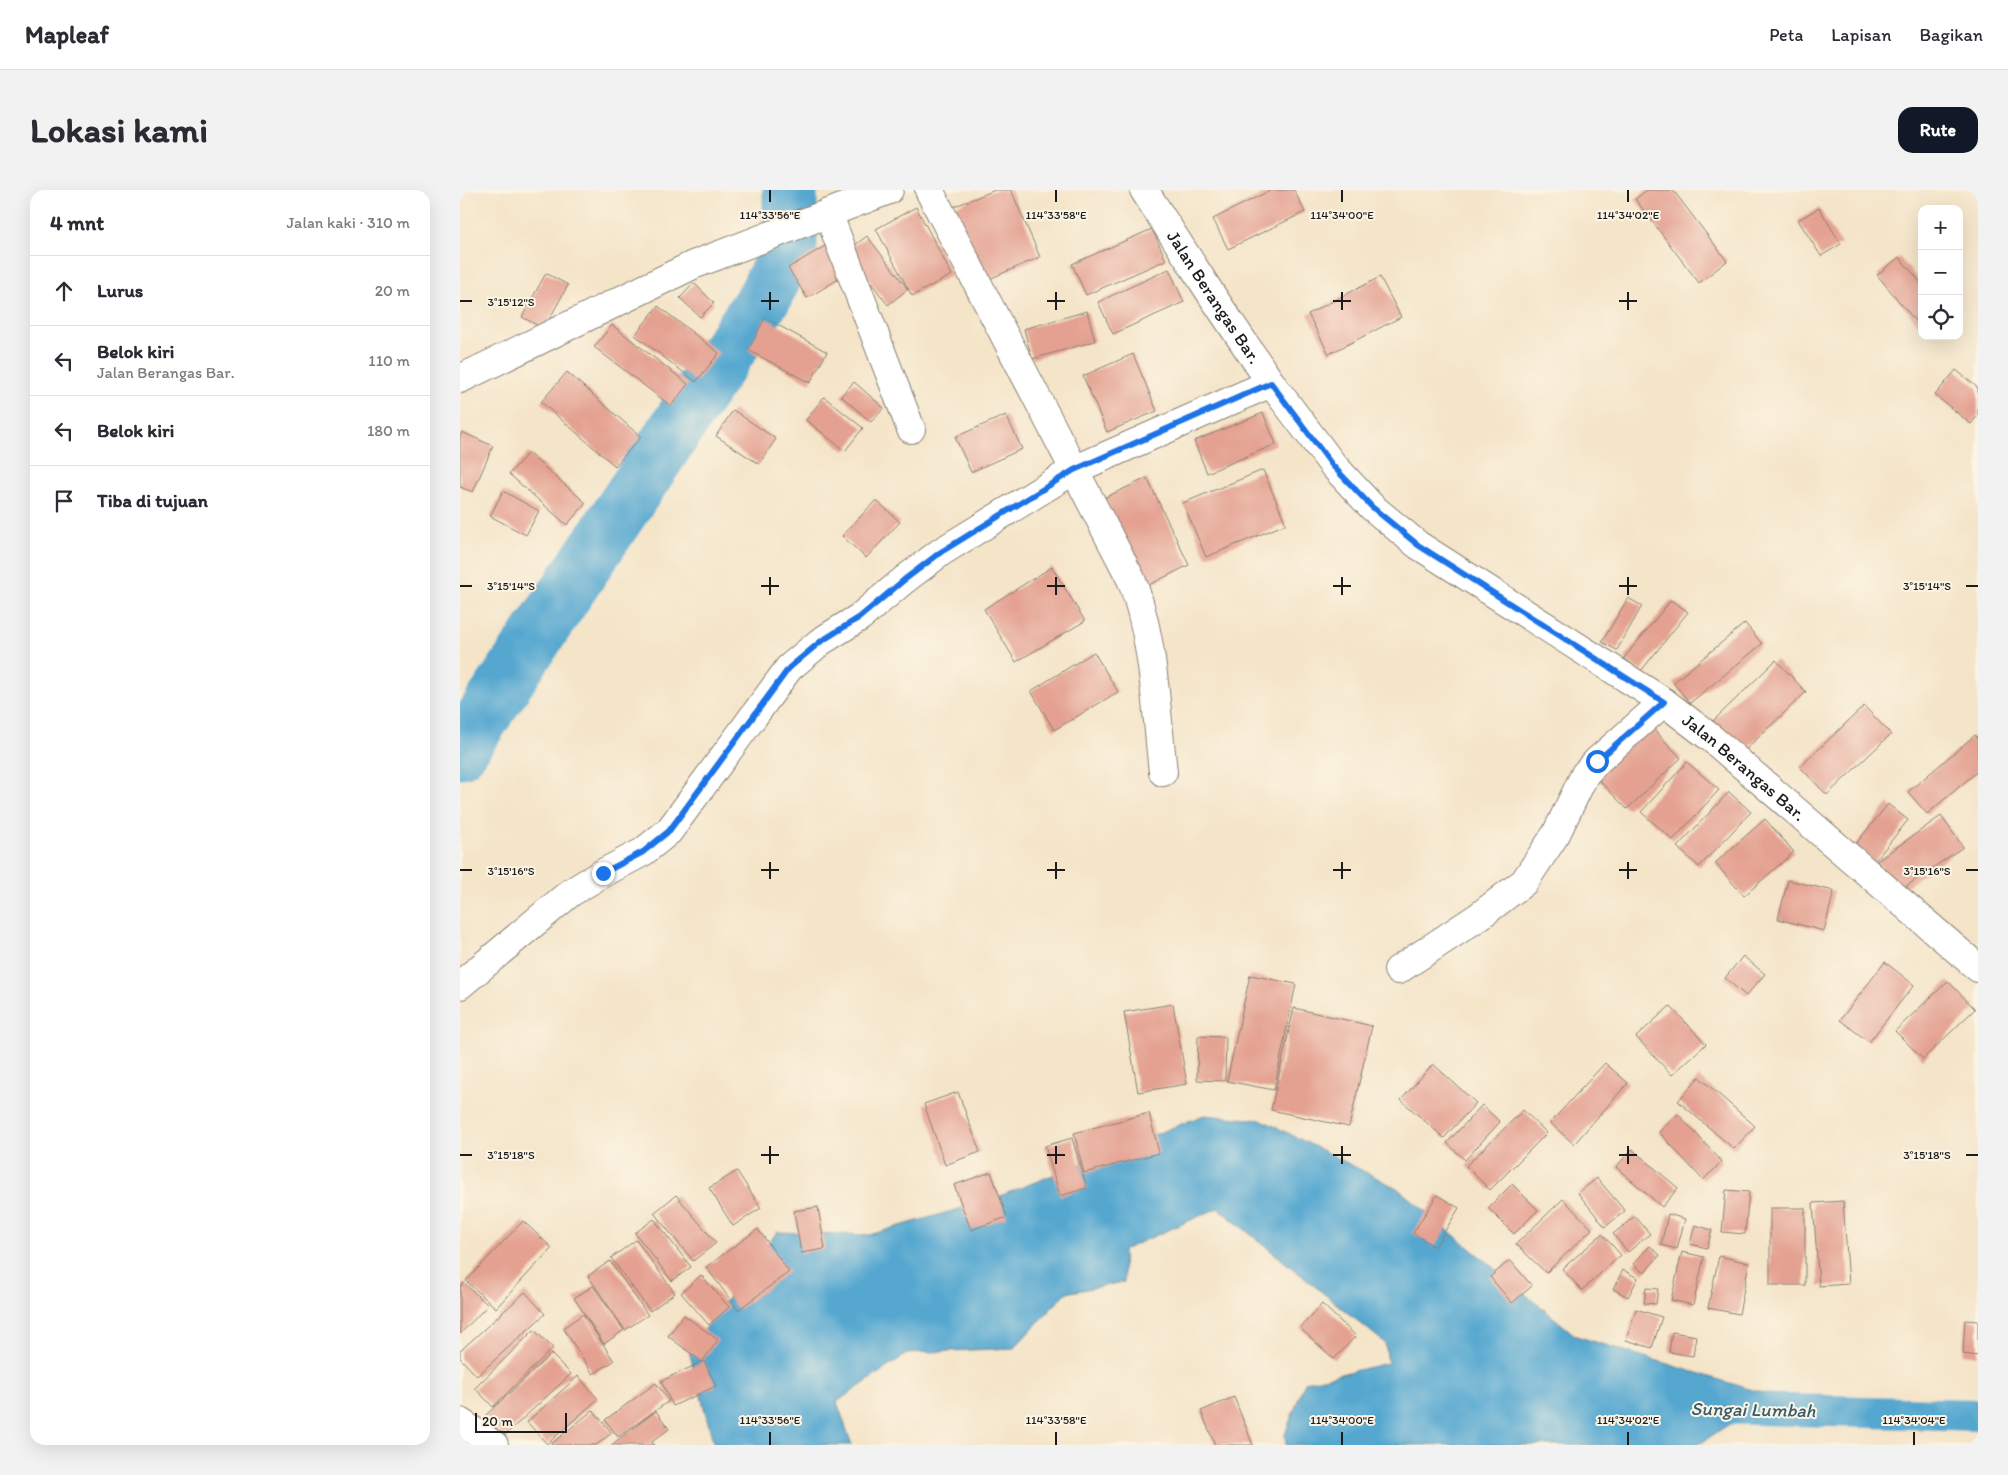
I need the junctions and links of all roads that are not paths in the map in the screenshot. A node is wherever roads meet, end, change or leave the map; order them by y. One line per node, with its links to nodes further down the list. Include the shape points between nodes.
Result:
1 (889, 190): 4 (street)
2 (929, 190): 8 (street)
3 (1144, 190): 6 (street, Jalan Berangas Bar.)
4 (828, 213): 5 (street, via 693,265); 7 (street)
5 (460, 379)
6 (1271, 383): 8 (street); 9 (street, Jalan Berangas Bar., via 1332,465 1372,507 1418,545)
7 (911, 429)
8 (1074, 470): 10 (street, via 1139,599 1148,642); 13 (street, via 941,552 860,617 820,642 789,668 669,831 643,852 570,893)
9 (1664, 702): 11 (street, Jalan Berangas Bar., via 1711,738); 12 (street, via 1585,774 1556,834 1524,882)
10 (1163, 772)
11 (1978, 968)
12 (1398, 970)
13 (460, 985)
14 (460, 1422): 15 (street)
15 (494, 1445)

